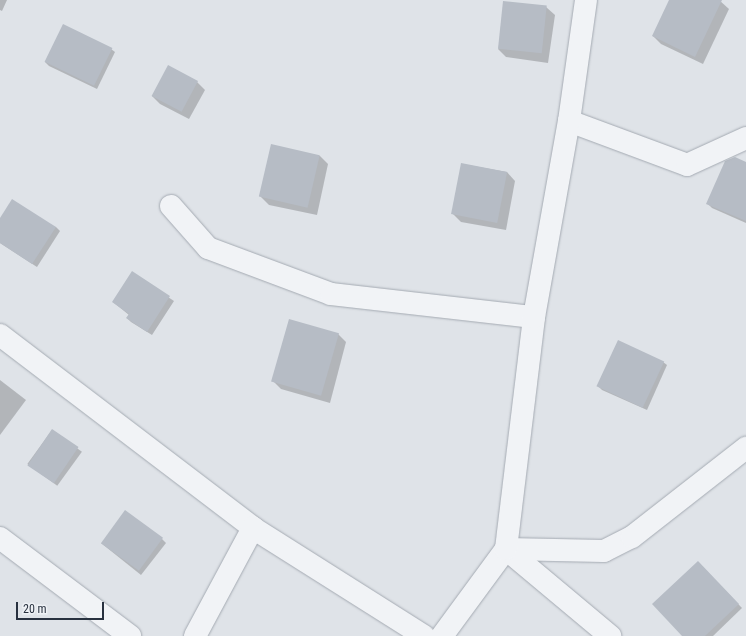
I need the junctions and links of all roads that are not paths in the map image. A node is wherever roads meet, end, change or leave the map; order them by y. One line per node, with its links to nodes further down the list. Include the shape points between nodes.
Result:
1 (586, 0): 2 (street)
2 (569, 121): 3 (street, via 686,165); 5 (street)
3 (746, 138)
4 (171, 206): 5 (street, via 208,248 331,294)
5 (534, 317): 10 (street)
6 (0, 335): 8 (street)
7 (746, 448): 10 (street, via 632,537 604,551)
8 (253, 528): 12 (street); 13 (street)
9 (0, 538): 11 (street)
10 (506, 549): 14 (street); 15 (street)
11 (130, 636)
12 (196, 636)
13 (424, 636)
14 (442, 636)
15 (610, 636)

